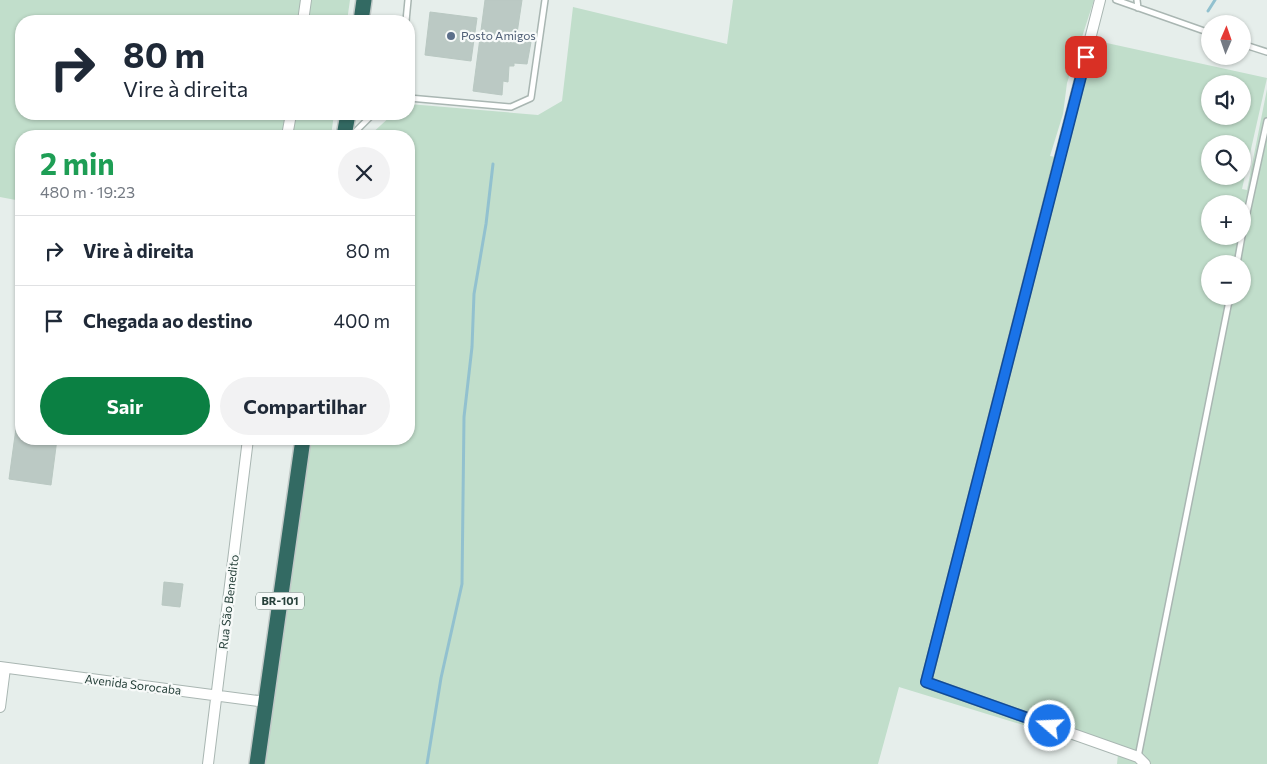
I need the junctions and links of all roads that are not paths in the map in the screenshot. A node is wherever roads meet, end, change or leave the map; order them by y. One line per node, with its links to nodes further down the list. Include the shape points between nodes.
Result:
1 (306, 0): 9 (street)
2 (364, 0): 10 (highway)
3 (408, 0): 11 (lane)
4 (545, 0): 15 (lane, via 531,98 511,107)
5 (1100, 0): 27 (street, via 926,682)
6 (1116, 0): 8 (lane)
7 (1137, 0): 8 (lane)
8 (1138, 8): 12 (lane)
9 (304, 15)
10 (362, 15)
11 (407, 15)
12 (1201, 30)
13 (1251, 47): 14 (lane)
14 (1267, 52)
15 (415, 99)
16 (367, 120): 18 (lane)
17 (1267, 121): 19 (lane)
18 (358, 130)
19 (1251, 195)
20 (1228, 305): 27 (lane)
21 (247, 445): 24 (street, Rua São Benedito)
22 (302, 445): 25 (highway, BR-101)
23 (3, 668): 24 (street, Avenida Sorocaba); 26 (street)
24 (218, 696): 25 (street, Avenida Sorocaba); 28 (street, Rua São Benedito)
25 (266, 702): 29 (highway, BR-101)
26 (0, 706)
27 (1141, 760)
28 (208, 764)
29 (257, 764)

